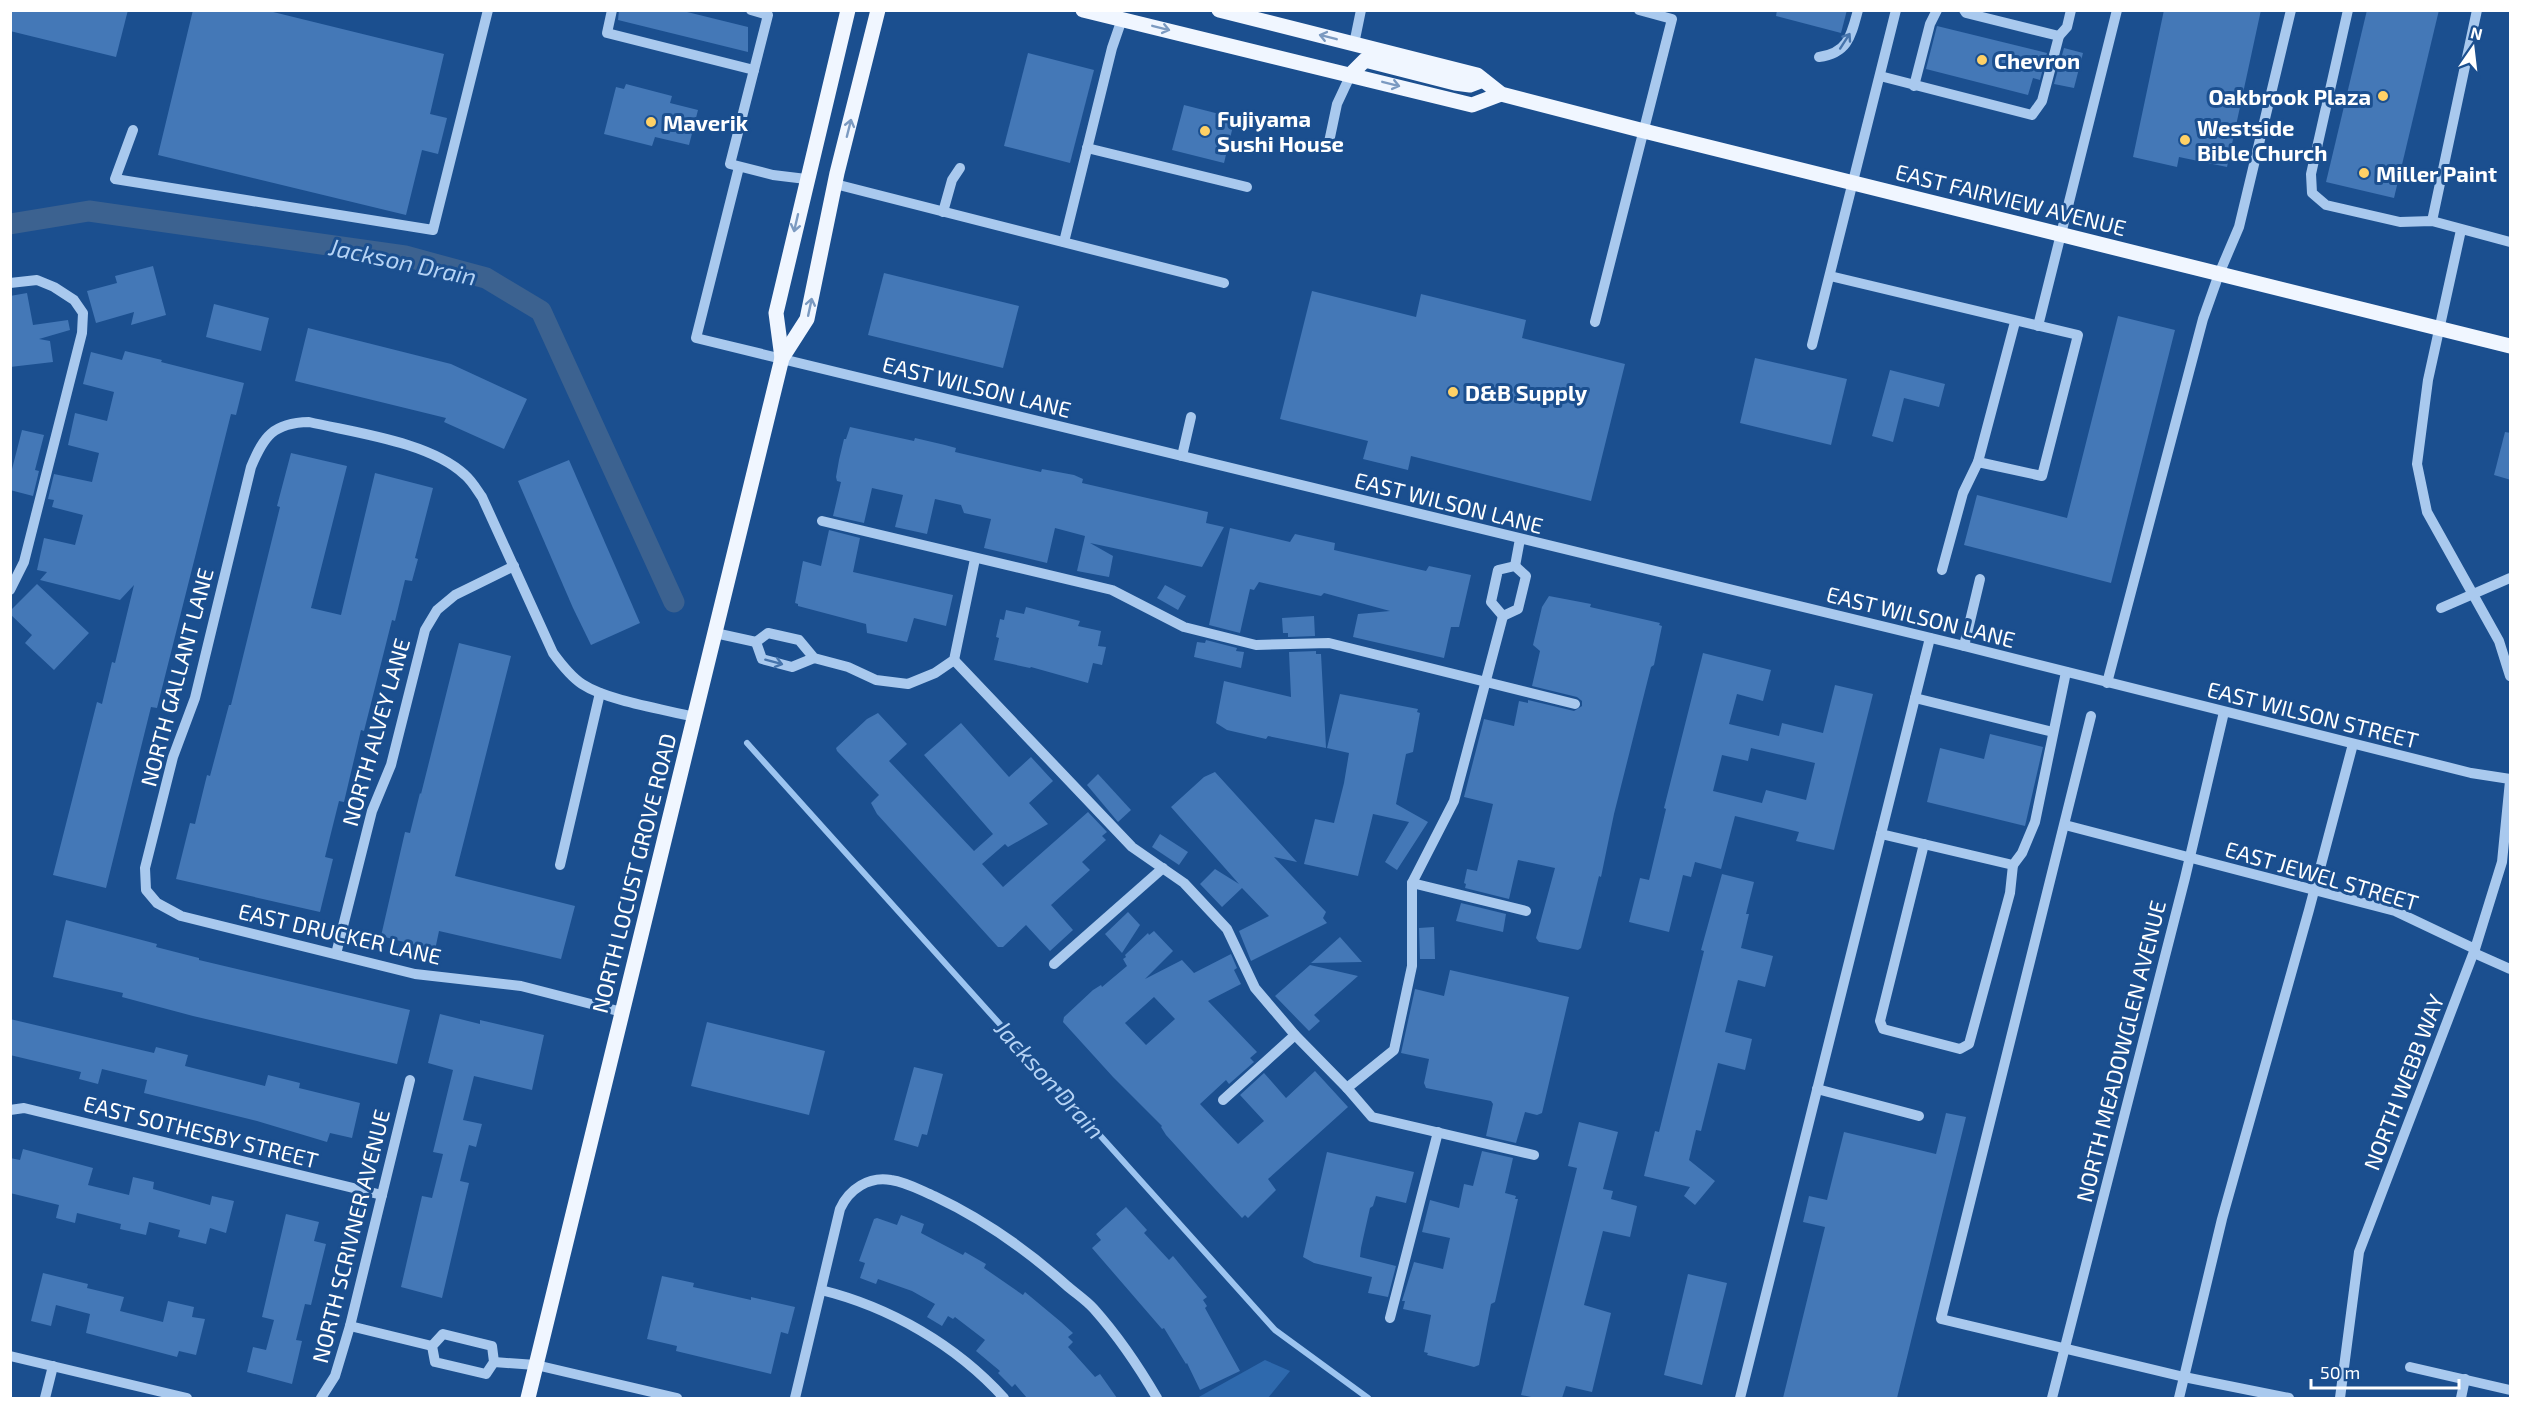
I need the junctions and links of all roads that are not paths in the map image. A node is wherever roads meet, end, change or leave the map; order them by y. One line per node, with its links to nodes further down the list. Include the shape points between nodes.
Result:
1 (488, 10): 30 (street, via 433,230 115,179)
2 (612, 10): 24 (street, via 607,33)
3 (751, 10): 24 (street, via 768,15)
4 (848, 10): 36 (main road, NORTH LOCUST GROVE ROAD)
5 (878, 10): 38 (main road, NORTH LOCUST GROVE ROAD, one-way to 5)
6 (1083, 10): 20 (main road)
7 (1219, 10): 22 (main road, EAST FAIRVIEW AVENUE, one-way to 7)
8 (1361, 10): 22 (street)
9 (1639, 10): 19 (street)
10 (1858, 10): 23 (street, one-way to 10, via 1833,55 1842,48)
11 (1896, 10): 26 (street)
12 (1936, 10): 28 (street)
13 (1964, 10): 21 (street)
14 (2071, 10): 21 (street, via 2067,27)
15 (2117, 10): 43 (street)
16 (2291, 10): 46 (street, via 2239,227)
17 (2348, 10): 41 (street, via 2311,174 2312,193 2326,205 2400,222)
18 (2477, 10): 41 (street)
19 (1673, 15): 31 (street)
20 (1122, 19): 25 (main road, one-way to 25); 33 (street)
21 (2058, 36): 28 (street, via 2042,101 2032,115)
22 (1354, 44): 27 (main road, EAST FAIRVIEW AVENUE, via 1477,75)
23 (1819, 57)
24 (754, 70): 34 (street, via 730,164)
25 (1351, 75): 27 (main road, via 1365,60 1455,84 1470,85); 29 (main road, one-way to 29, via 1472,105); 32 (street, via 1337,104)
26 (1880, 76): 28 (street); 37 (street)
27 (1483, 80): 29 (main road, EAST FAIRVIEW AVENUE)
28 (1914, 86)
29 (1501, 94): 31 (main road, EAST FAIRVIEW AVENUE)
30 (133, 130)
31 (1644, 131): 37 (main road, EAST FAIRVIEW AVENUE); 50 (street)
32 (1329, 142)
33 (1087, 148): 39 (street); 44 (street)
34 (739, 167): 36 (street); 56 (street, EAST WILSON LANE, via 696,338)
35 (960, 168): 40 (street, via 952,180)
36 (806, 179): 56 (main road, NORTH LOCUST GROVE ROAD, one-way to 56, via 776,313)
37 (1853, 183): 43 (main road, EAST FAIRVIEW AVENUE); 47 (street)
38 (835, 184): 40 (street); 56 (main road, NORTH LOCUST GROVE ROAD, one-way to 38, via 807,320)
39 (1247, 187)
40 (944, 212): 44 (street)
41 (2432, 222): 42 (street)
42 (2461, 230): 45 (street); 53 (street)
43 (2060, 235): 46 (main road, EAST FAIRVIEW AVENUE); 52 (street)
44 (1064, 242): 48 (street)
45 (2511, 243)
46 (2219, 274): 53 (main road, EAST FAIRVIEW AVENUE); 81 (street, via 2203,319)
47 (1830, 276): 51 (street); 54 (street)
48 (1224, 282)
49 (10, 283): 68 (street, via 37,280 74,300 83,313 82,333 24,562)
50 (1595, 322)
51 (2015, 322): 52 (street); 59 (street)
52 (2037, 326): 59 (street, via 2078,335 2042,476)
53 (2438, 328): 55 (main road, EAST FAIRVIEW AVENUE); 69 (street, via 2417,464 2427,512)
54 (1812, 345)
55 (2511, 346)
56 (782, 358): 58 (street, EAST WILSON LANE); 72 (main road, NORTH LOCUST GROVE ROAD)
57 (1191, 417): 58 (street)
58 (1182, 456): 61 (street, EAST WILSON LANE)
59 (1978, 462): 65 (street, via 1963,493)
60 (822, 521): 62 (street)
61 (1520, 539): 64 (street); 73 (street, EAST WILSON LANE)
62 (975, 559): 77 (street); 80 (street, via 1112,590 1184,627 1256,645 1329,643)
63 (514, 566): 82 (street, via 553,652 581,683); 100 (street, NORTH GALLANT LANE, via 482,497 466,476 446,460 424,450 309,422 291,422 275,429 261,444 251,467 195,698 173,757 145,868 146,890); 103 (street, NORTH ALVEY LANE, via 455,595 437,610 425,630 391,765 372,811)
64 (1515, 566): 71 (street, via 1526,576 1518,609); 71 (street, via 1498,570 1491,602)
65 (1942, 570)
66 (2511, 578): 69 (street)
67 (1980, 579): 75 (street)
68 (10, 590)
69 (2473, 594): 70 (street); 79 (street, via 2499,641)
70 (2441, 608)
71 (1503, 616): 80 (street)
72 (715, 633): 74 (street); 87 (main road, NORTH LOCUST GROVE ROAD)
73 (1930, 638): 75 (street, EAST WILSON LANE); 83 (street)
74 (756, 642): 76 (street, via 768,633 799,640); 76 (street, one-way to 76, via 762,659 792,666)
75 (1964, 646): 78 (street, EAST WILSON LANE)
76 (814, 658): 77 (street, via 876,680 908,684)
77 (954, 660): 97 (street, via 1132,847)
78 (2066, 672): 81 (street, EAST WILSON LANE); 88 (street)
79 (2511, 676)
80 (1486, 681): 84 (street); 98 (street, via 1454,801)
81 (2107, 682): 85 (street, EAST WILSON STREET)
82 (600, 693): 87 (street); 96 (street)
83 (1915, 698): 88 (street); 92 (street)
84 (1575, 704)
85 (2224, 712): 89 (street, EAST WILSON STREET); 94 (street, NORTH MEADOWGLEN AVENUE)
86 (2091, 716): 91 (street)
87 (695, 717): 106 (main road, NORTH LOCUST GROVE ROAD)
88 (2053, 732): 95 (street, via 2035,822)
89 (2353, 744): 90 (street, EAST WILSON STREET); 99 (street)
90 (2510, 785): 102 (street, NORTH WEBB WAY, via 2502,862)
91 (2065, 825): 94 (street, EAST JEWEL STREET); 121 (street, via 1941,1319)
92 (1881, 834): 93 (street); 110 (street)
93 (1924, 844): 95 (street); 95 (street, via 1880,1021 1883,1029 1960,1049 1969,1044 2010,893)
94 (2189, 859): 99 (street, EAST JEWEL STREET); 121 (street, NORTH MEADOWGLEN AVENUE)
95 (2013, 865)
96 (560, 866)
97 (1163, 868): 104 (street); 107 (street, via 1184,883 1227,929 1255,988)
98 (1412, 883): 101 (street); 109 (street, via 1412,966 1394,1050)
99 (2315, 890): 102 (street, EAST JEWEL STREET, via 2395,910); 127 (street, via 2222,1219)
100 (158, 903): 103 (street, EAST DRUCKER LANE, via 181,916)
101 (1526, 911)
102 (2474, 951): 105 (street, EAST JEWEL STREET); 142 (street, NORTH WEBB WAY, via 2359,1252)
103 (336, 954): 106 (street, EAST DRUCKER LANE, via 415,974 521,986)
104 (1054, 964)
105 (2511, 969)
106 (622, 1012): 124 (main road, NORTH LOCUST GROVE ROAD)
107 (1295, 1035): 109 (street); 111 (street)
108 (410, 1080): 116 (street, NORTH SCRIVNER AVENUE)
109 (1347, 1088): 114 (street, via 1372,1117)
110 (1817, 1089): 113 (street); 138 (street)
111 (1223, 1100)
112 (10, 1110): 116 (street, EAST SOTHESBY STREET, via 24,1108)
113 (1919, 1116)
114 (1438, 1132): 115 (street); 118 (street)
115 (1534, 1155)
116 (382, 1195): 119 (street, NORTH SCRIVNER AVENUE)
117 (821, 1290): 135 (street); 136 (street, via 863,1303 930,1335 968,1363); 137 (street, via 845,1198 853,1189 878,1179 911,1185 990,1226 1034,1256 1094,1309)
118 (1390, 1318)
119 (350, 1326): 120 (street); 132 (street, NORTH SCRIVNER AVENUE, via 335,1376)
120 (432, 1346): 123 (street, via 443,1334 492,1346); 123 (street, via 435,1362 486,1374)
121 (2064, 1348): 127 (street); 139 (street, NORTH MEADOWGLEN AVENUE)
122 (10, 1356): 125 (street)
123 (494, 1362): 124 (street)
124 (536, 1365): 133 (main road, NORTH LOCUST GROVE ROAD); 134 (street)
125 (53, 1366): 130 (street); 131 (street)
126 (2410, 1367): 128 (street)
127 (2184, 1377): 140 (street); 141 (street)
128 (2465, 1379): 129 (street); 143 (street)
129 (2511, 1390)
130 (45, 1398)
131 (187, 1398)
132 (321, 1398)
133 (528, 1398)
134 (677, 1398)
135 (795, 1398)
136 (1004, 1398)
137 (1157, 1398)
138 (1740, 1398)
139 (2052, 1398)
140 (2179, 1398)
141 (2289, 1398)
142 (2340, 1398)
143 (2461, 1398)

